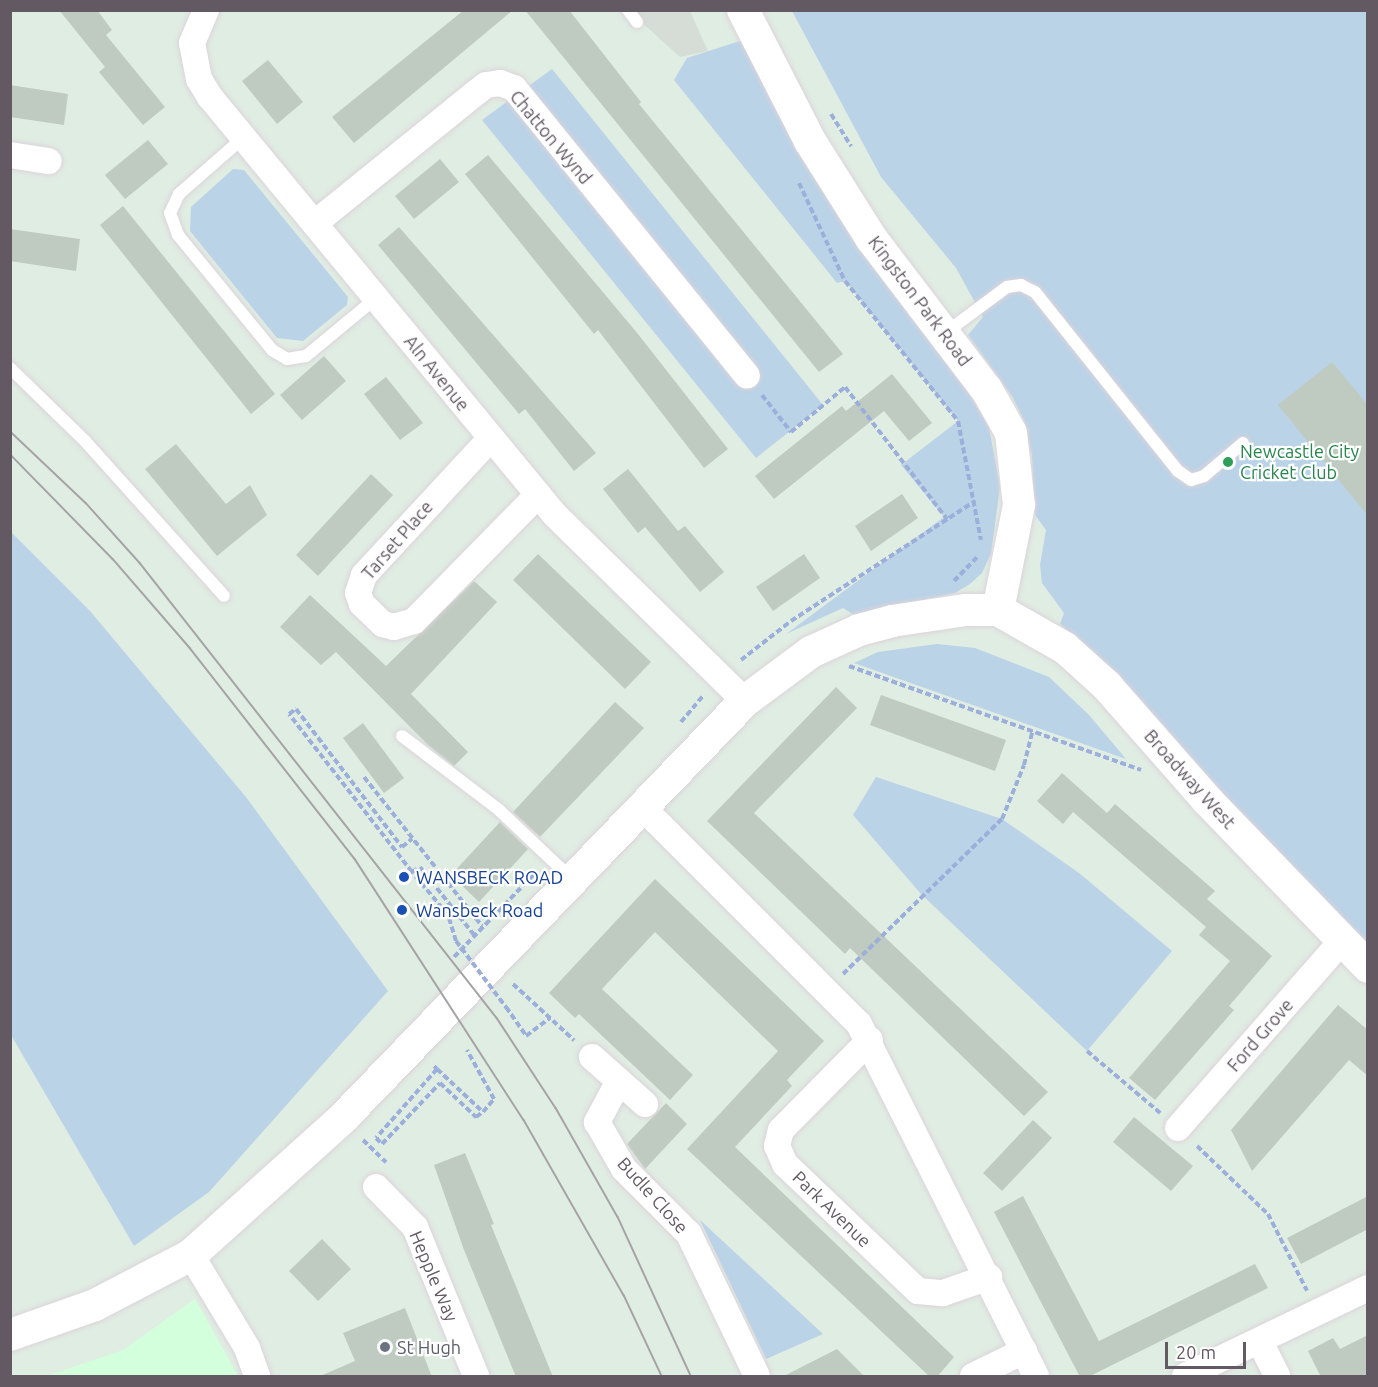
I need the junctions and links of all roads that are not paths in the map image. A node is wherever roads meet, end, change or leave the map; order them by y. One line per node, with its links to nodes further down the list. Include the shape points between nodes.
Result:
1 (206, 10): 5 (street, Aln Avenue, via 196,26 193,61 210,97)
2 (628, 10): 4 (lane)
3 (743, 10): 10 (street, Kingston Park Road, via 810,141 871,238)
4 (637, 22)
5 (244, 137): 8 (street, Aln Avenue); 9 (lane, via 179,194 170,213 178,235 272,350 287,359 306,356)
6 (10, 155): 7 (street)
7 (49, 161)
8 (315, 223): 9 (street, Aln Avenue); 12 (street, Chatton Wynd, via 486,85 500,83 514,88)
9 (376, 298): 13 (street, Aln Avenue)
10 (945, 333): 14 (lane, via 1007,287 1021,285 1035,292 1178,471 1191,480 1204,476); 17 (street, Kingston Park Road, via 1003,415 1016,455 1019,505)
11 (10, 368): 16 (lane, via 84,441)
12 (747, 376)
13 (491, 438): 15 (street, Aln Avenue); 15 (street, Tarset Place, via 364,575 358,593 362,604 383,624 394,627 414,621)
14 (1243, 443)
15 (538, 495): 18 (street, Aln Avenue)
16 (224, 596)
17 (998, 610): 18 (street, via 941,613 859,630 811,652); 22 (street, Broadway West, via 1044,634 1085,664)
18 (745, 701): 20 (street)
19 (402, 736): 21 (lane, via 499,810)
20 (643, 808): 21 (street); 24 (street, via 827,989)
21 (573, 880): 30 (street, via 344,1118)
22 (1341, 942): 23 (street, Broadway West); 28 (street, Ford Grove)
23 (1368, 967)
24 (870, 1040): 31 (street); 31 (street, Park Avenue, via 781,1130 777,1146 785,1164 918,1291 943,1293)
25 (592, 1058): 26 (street)
26 (619, 1081): 27 (street); 38 (street, Budle Close, via 597,1122 624,1169 689,1234)
27 (645, 1104)
28 (1178, 1128)
29 (376, 1187): 37 (street, Hepple Way, via 415,1227)
30 (191, 1255): 33 (street, via 95,1305); 36 (street, via 247,1348)
31 (988, 1276): 35 (street)
32 (1368, 1288): 34 (street)
33 (10, 1335)
34 (1260, 1342): 41 (street); 42 (street)
35 (1024, 1351): 39 (street); 40 (street)
36 (257, 1377)
37 (476, 1377)
38 (757, 1377)
39 (973, 1377)
40 (1036, 1377)
41 (1185, 1377)
42 (1277, 1377)

